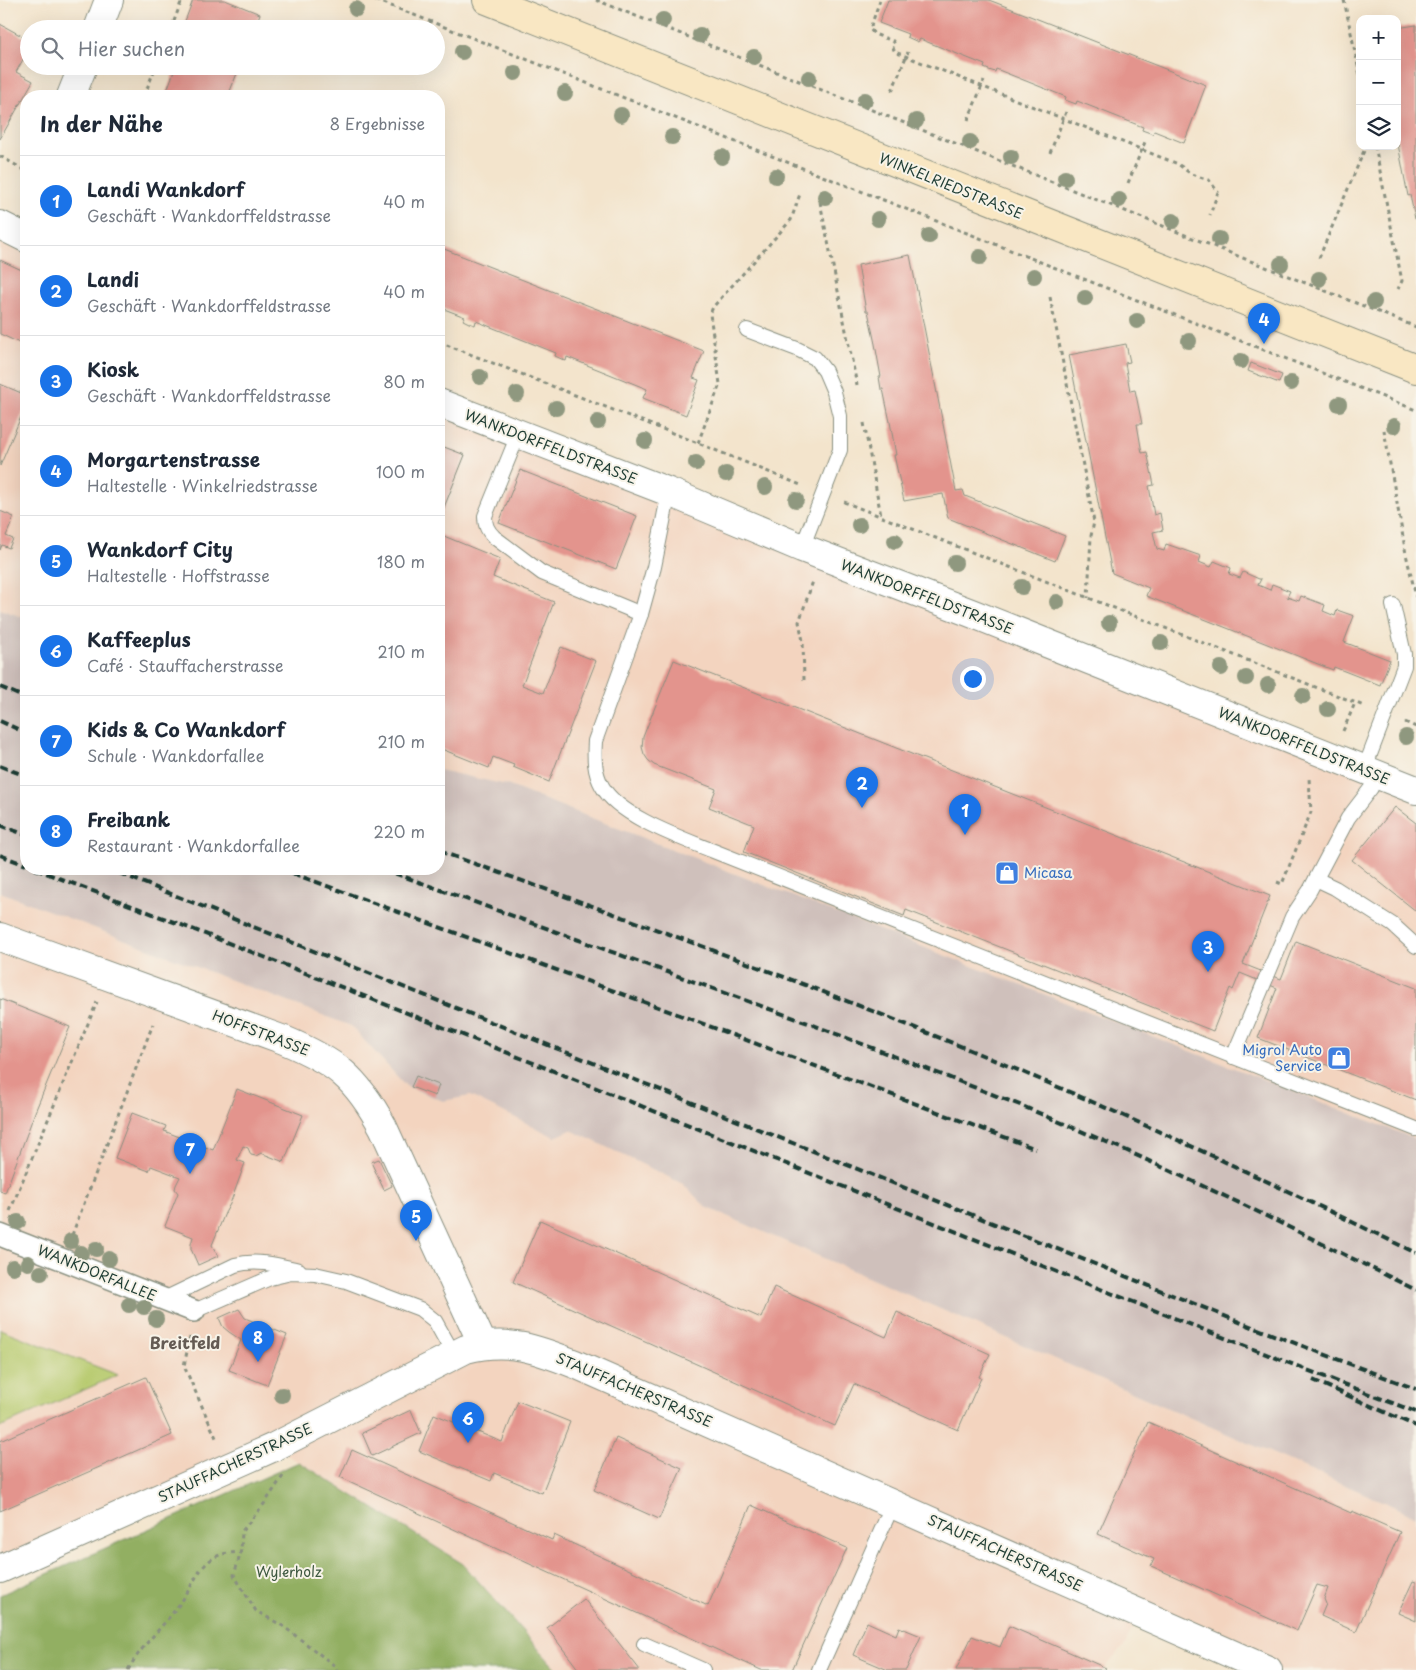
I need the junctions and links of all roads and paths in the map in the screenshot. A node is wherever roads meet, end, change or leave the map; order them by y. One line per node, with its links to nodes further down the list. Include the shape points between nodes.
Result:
1 (109, 0): 8 (street)
2 (182, 0): 9 (path)
3 (376, 0): 10 (path)
4 (487, 0): 41 (main road, WINKELRIEDSTRASSE)
5 (596, 0): 38 (path)
6 (880, 0): 13 (path, via 870,29 874,34 893,41 895,52)
7 (1344, 0): 14 (path)
8 (101, 20)
9 (174, 20)
10 (427, 20)
11 (445, 27): 44 (path)
12 (908, 52): 13 (path)
13 (906, 57): 18 (path); 21 (path)
14 (1357, 60)
15 (80, 75): 19 (street)
16 (152, 75): 20 (path)
17 (984, 80): 18 (path)
18 (982, 86): 23 (path); 24 (path)
19 (74, 90)
20 (146, 90)
21 (892, 91)
22 (1066, 112): 23 (path)
23 (1064, 119): 26 (path); 29 (path)
24 (968, 120)
25 (1145, 142): 26 (path)
26 (1142, 150): 32 (path); 34 (path, via 1209,180 1218,192)
27 (1364, 150): 35 (path)
28 (1375, 150): 36 (path, via 1402,280)
29 (1050, 153)
30 (0, 156): 31 (path)
31 (20, 168)
32 (1128, 183)
33 (820, 202): 42 (path)
34 (1210, 215)
35 (1319, 258)
36 (1398, 289)
37 (1050, 297): 55 (path, via 1094,522)
38 (1416, 327)
39 (746, 330): 49 (lane, via 815,358 825,371 840,416 840,450)
40 (445, 344): 49 (path)
41 (1416, 369)
42 (858, 386)
43 (445, 405): 47 (street, WANKDORFFELDSTRASSE)
44 (1416, 410)
45 (862, 414): 52 (path)
46 (1384, 430): 54 (path)
47 (518, 434): 48 (street, WANKDORFFELDSTRASSE); 57 (lane, via 486,516 488,530 542,573)
48 (669, 492): 53 (street, WANKDORFFELDSTRASSE); 57 (lane, via 654,567)
49 (823, 494): 50 (path); 53 (lane)
50 (844, 502): 51 (path); 52 (path)
51 (840, 511)
52 (881, 516): 55 (path)
53 (812, 552): 58 (path, via 799,622); 63 (street, WANKDORFFELDSTRASSE)
54 (1416, 597)
55 (1088, 598): 59 (path)
56 (1393, 605): 60 (lane, via 1404,666)
57 (640, 614): 72 (lane, via 595,741 595,766 602,787 625,810 711,850)
58 (804, 680)
59 (1354, 703): 60 (path); 62 (path)
60 (1385, 715): 61 (path); 63 (lane)
61 (1416, 727)
62 (1341, 736)
63 (1370, 772): 65 (street, WANKDORFFELDSTRASSE); 66 (lane, via 1371,788 1348,818)
64 (1309, 774): 67 (path, via 1311,812 1282,884)
65 (1416, 790)
66 (1316, 880): 69 (lane, via 1335,888 1393,925); 72 (lane, via 1292,917)
67 (1278, 882)
68 (0, 937): 70 (street, HOFFSTRASSE)
69 (1416, 946)
70 (107, 976): 71 (street, HOFFSTRASSE); 74 (path)
71 (163, 997): 75 (path); 79 (street, HOFFSTRASSE, via 313,1052 356,1085 383,1127)
72 (1233, 1057): 73 (lane)
73 (1416, 1129)
74 (0, 1235): 75 (street, WANKDORFALLEE)
75 (62, 1259): 77 (street, WANKDORFALLEE)
76 (316, 1274): 77 (lane, via 246,1262 235,1264); 78 (lane, via 291,1273 270,1278); 80 (lane, via 346,1281 420,1309 435,1321)
77 (164, 1299): 78 (street, WANKDORFALLEE)
78 (194, 1311): 81 (path, via 184,1366)
79 (483, 1345): 80 (street, STAUFFACHERSTRASSE); 83 (street, STAUFFACHERSTRASSE, via 520,1346 559,1358)
80 (454, 1355): 81 (street, STAUFFACHERSTRASSE, via 274,1447)
81 (228, 1467): 85 (street, STAUFFACHERSTRASSE)
82 (287, 1471): 84 (path, via 242,1532)
83 (893, 1504): 90 (lane); 91 (street, STAUFFACHERSTRASSE)
84 (241, 1552): 87 (path, via 222,1553 206,1564 180,1604); 88 (path, via 234,1575 256,1611 283,1626)
85 (0, 1569)
86 (644, 1644): 89 (lane)
87 (128, 1670)
88 (337, 1670)
89 (704, 1670)
90 (819, 1670)
91 (1268, 1670)

